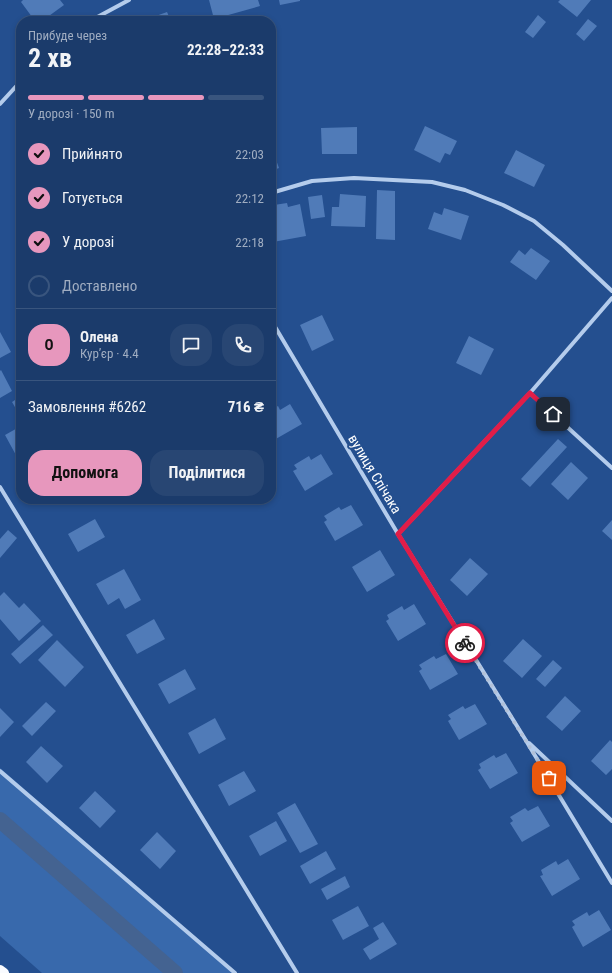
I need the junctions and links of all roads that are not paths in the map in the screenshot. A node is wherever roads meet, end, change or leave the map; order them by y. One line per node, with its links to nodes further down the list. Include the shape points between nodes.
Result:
1 (129, 0): 2 (street)
2 (99, 16)
3 (16, 86): 4 (street)
4 (0, 104)
5 (276, 192): 6 (street, via 312,182 354,178 432,182 465,190 534,221)
6 (612, 291)
7 (612, 298): 9 (street)
8 (276, 328): 12 (street, вулиця Спічака)
9 (530, 393): 10 (street); 12 (street)
10 (612, 468)
11 (0, 486): 20 (street)
12 (398, 534): 13 (street, вулиця Спічака)
13 (525, 739): 15 (street); 16 (street, вулиця Спічака)
14 (0, 771): 19 (street)
15 (612, 821)
16 (612, 883)
17 (0, 970): 18 (main road)
18 (4, 973)
19 (235, 973)
20 (297, 973)

